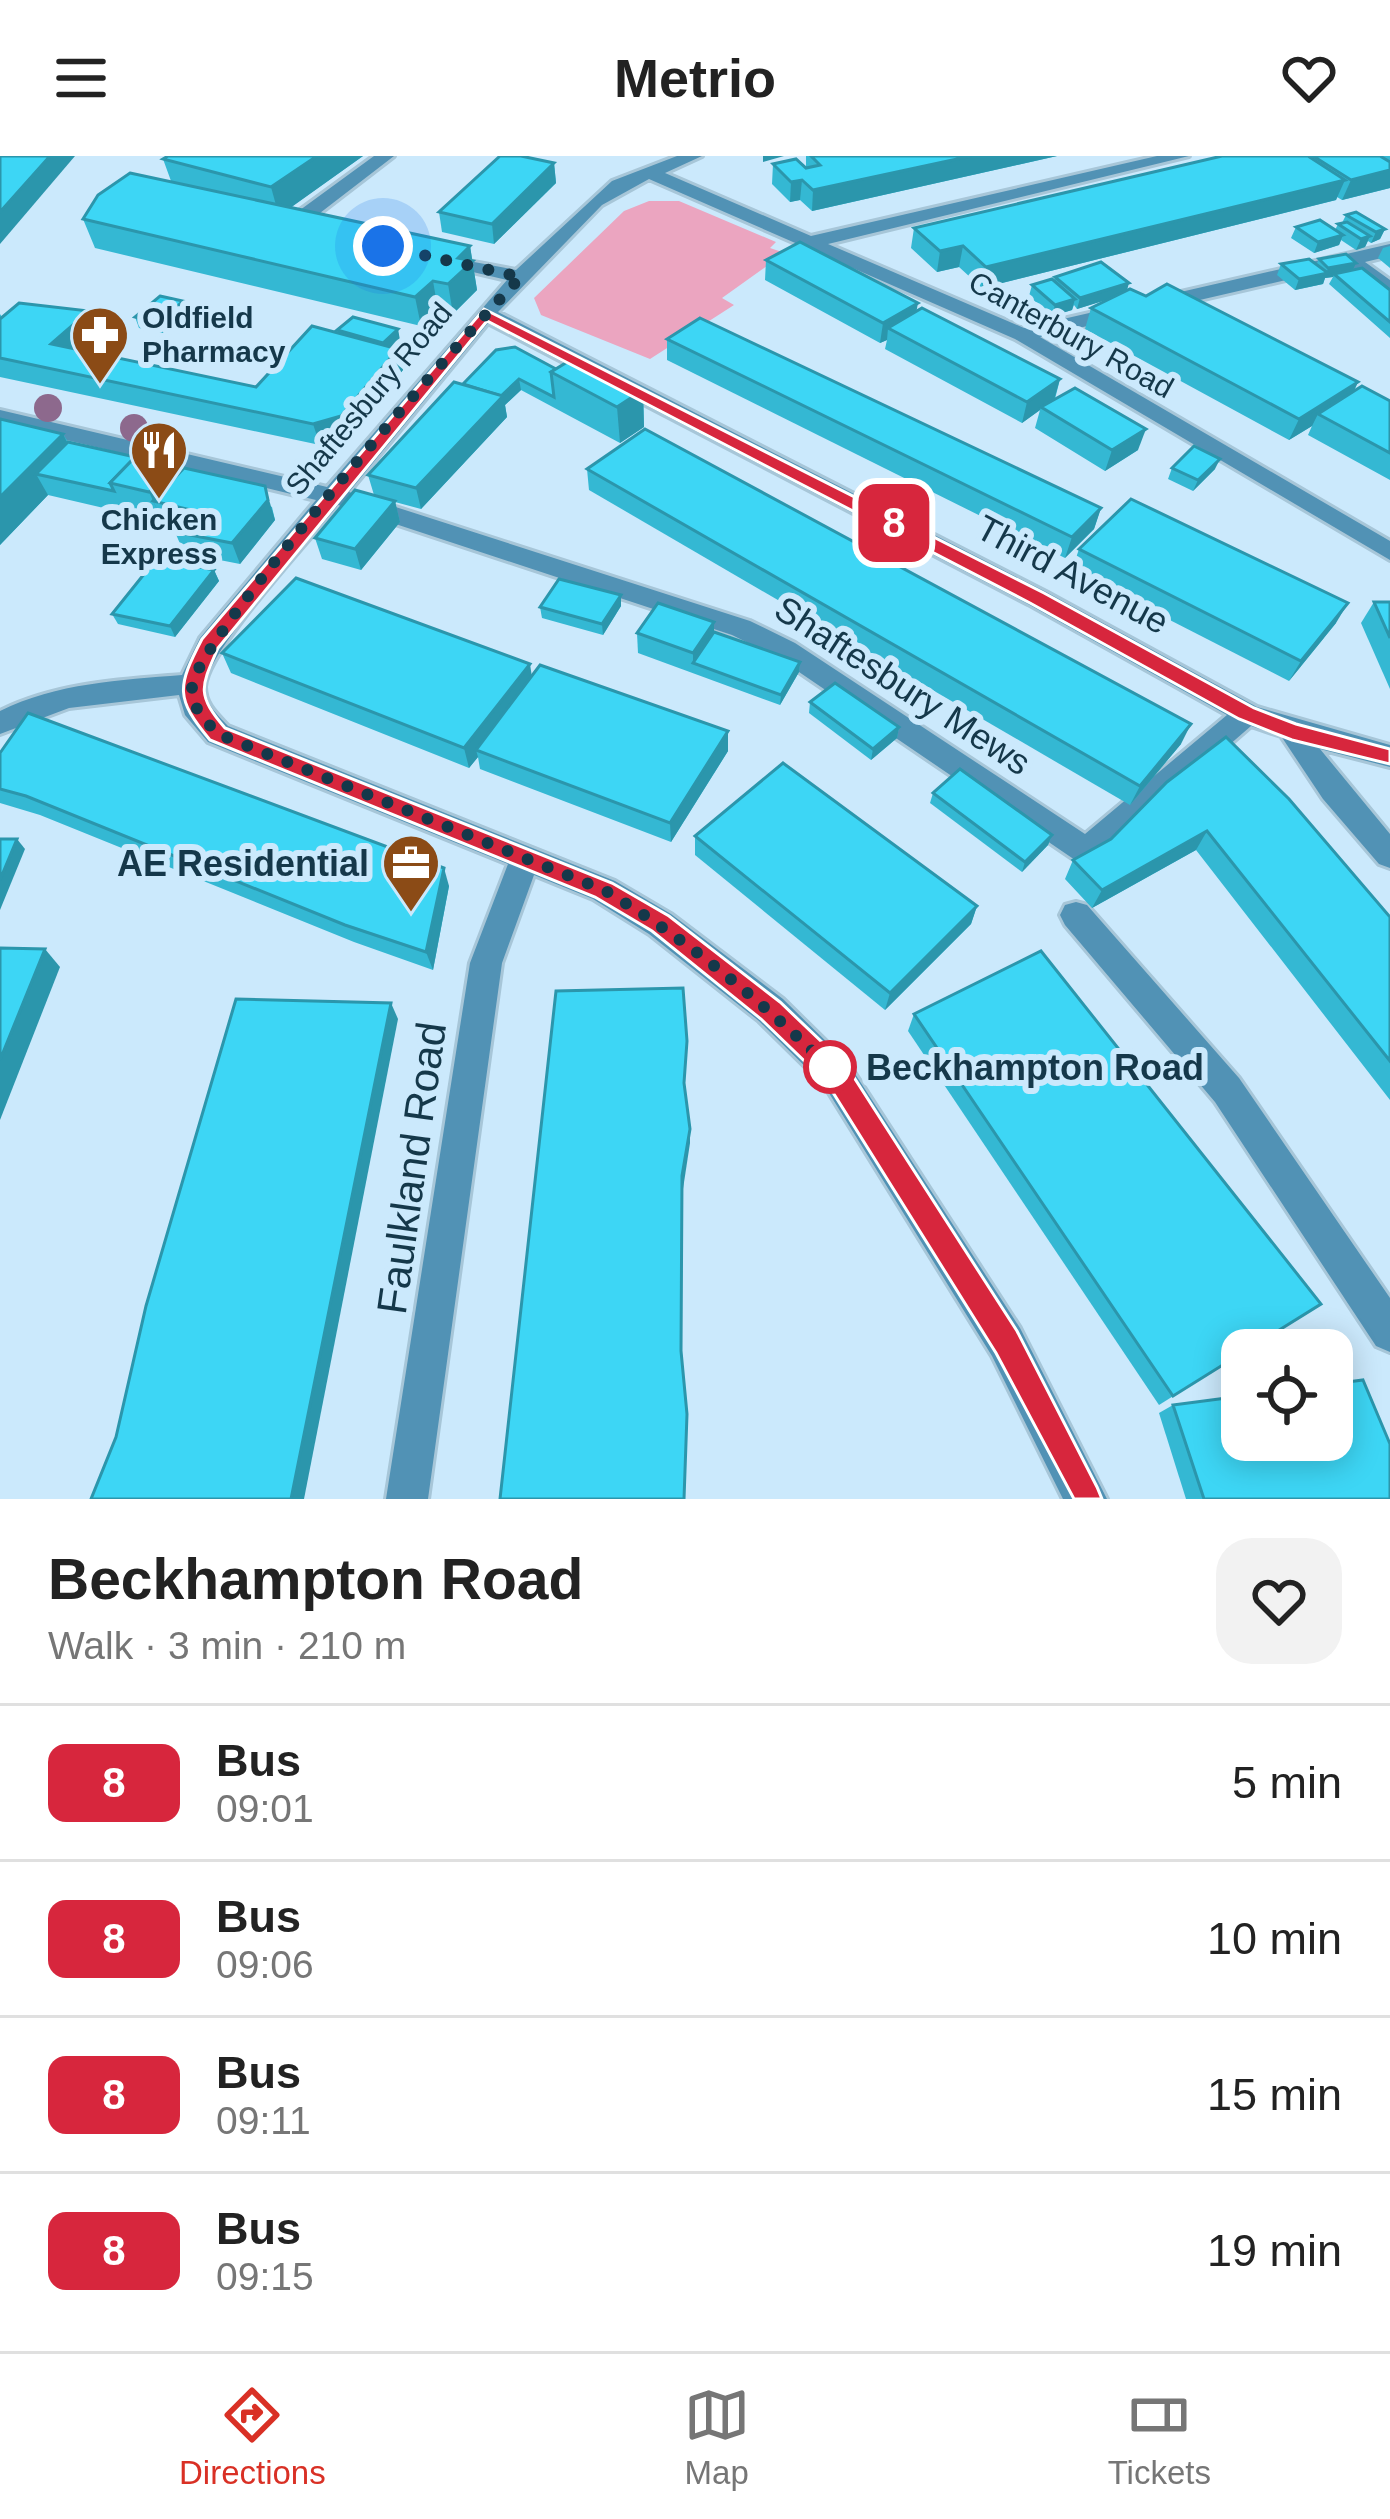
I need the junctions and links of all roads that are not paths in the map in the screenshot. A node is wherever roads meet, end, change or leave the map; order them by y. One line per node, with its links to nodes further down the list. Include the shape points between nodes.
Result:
1 (385, 156): 5 (street, via 292,225)
2 (694, 156): 4 (street, Shaftesbury Road)
3 (1180, 156): 6 (street)
4 (646, 172): 6 (street, Canterbury Road); 10 (street, Shaftesbury Road, via 596,201)
5 (338, 235)
6 (814, 242): 13 (street, Canterbury Road)
7 (1390, 250): 9 (street)
8 (406, 251): 10 (street)
9 (1348, 258): 11 (street); 13 (street)
10 (521, 277): 12 (street, Shaftesbury Road)
11 (1390, 289)
12 (484, 314): 15 (street, Shaftesbury Road); 18 (street, Third Avenue)
13 (1022, 335): 16 (street, Canterbury Road)
14 (0, 417): 15 (street)
15 (330, 497): 17 (street, Shaftesbury Road, via 209,645); 18 (street, Shaftesbury Mews, via 741,628 1086,851)
16 (1388, 552)
17 (191, 684): 19 (street, via 71,695); 23 (street, via 195,708 218,734)
18 (1247, 714): 20 (street, Third Avenue)
19 (0, 722)
20 (1292, 731): 21 (street, Third Avenue); 22 (street)
21 (1390, 756)
22 (1390, 855)
23 (526, 856): 26 (street, Faulkland Road, via 486,963); 27 (street, via 661,923 836,1074 1006,1342)
24 (1076, 915): 25 (street, via 1227,1090)
25 (1390, 1332)
26 (407, 1499)
27 (1086, 1499)

